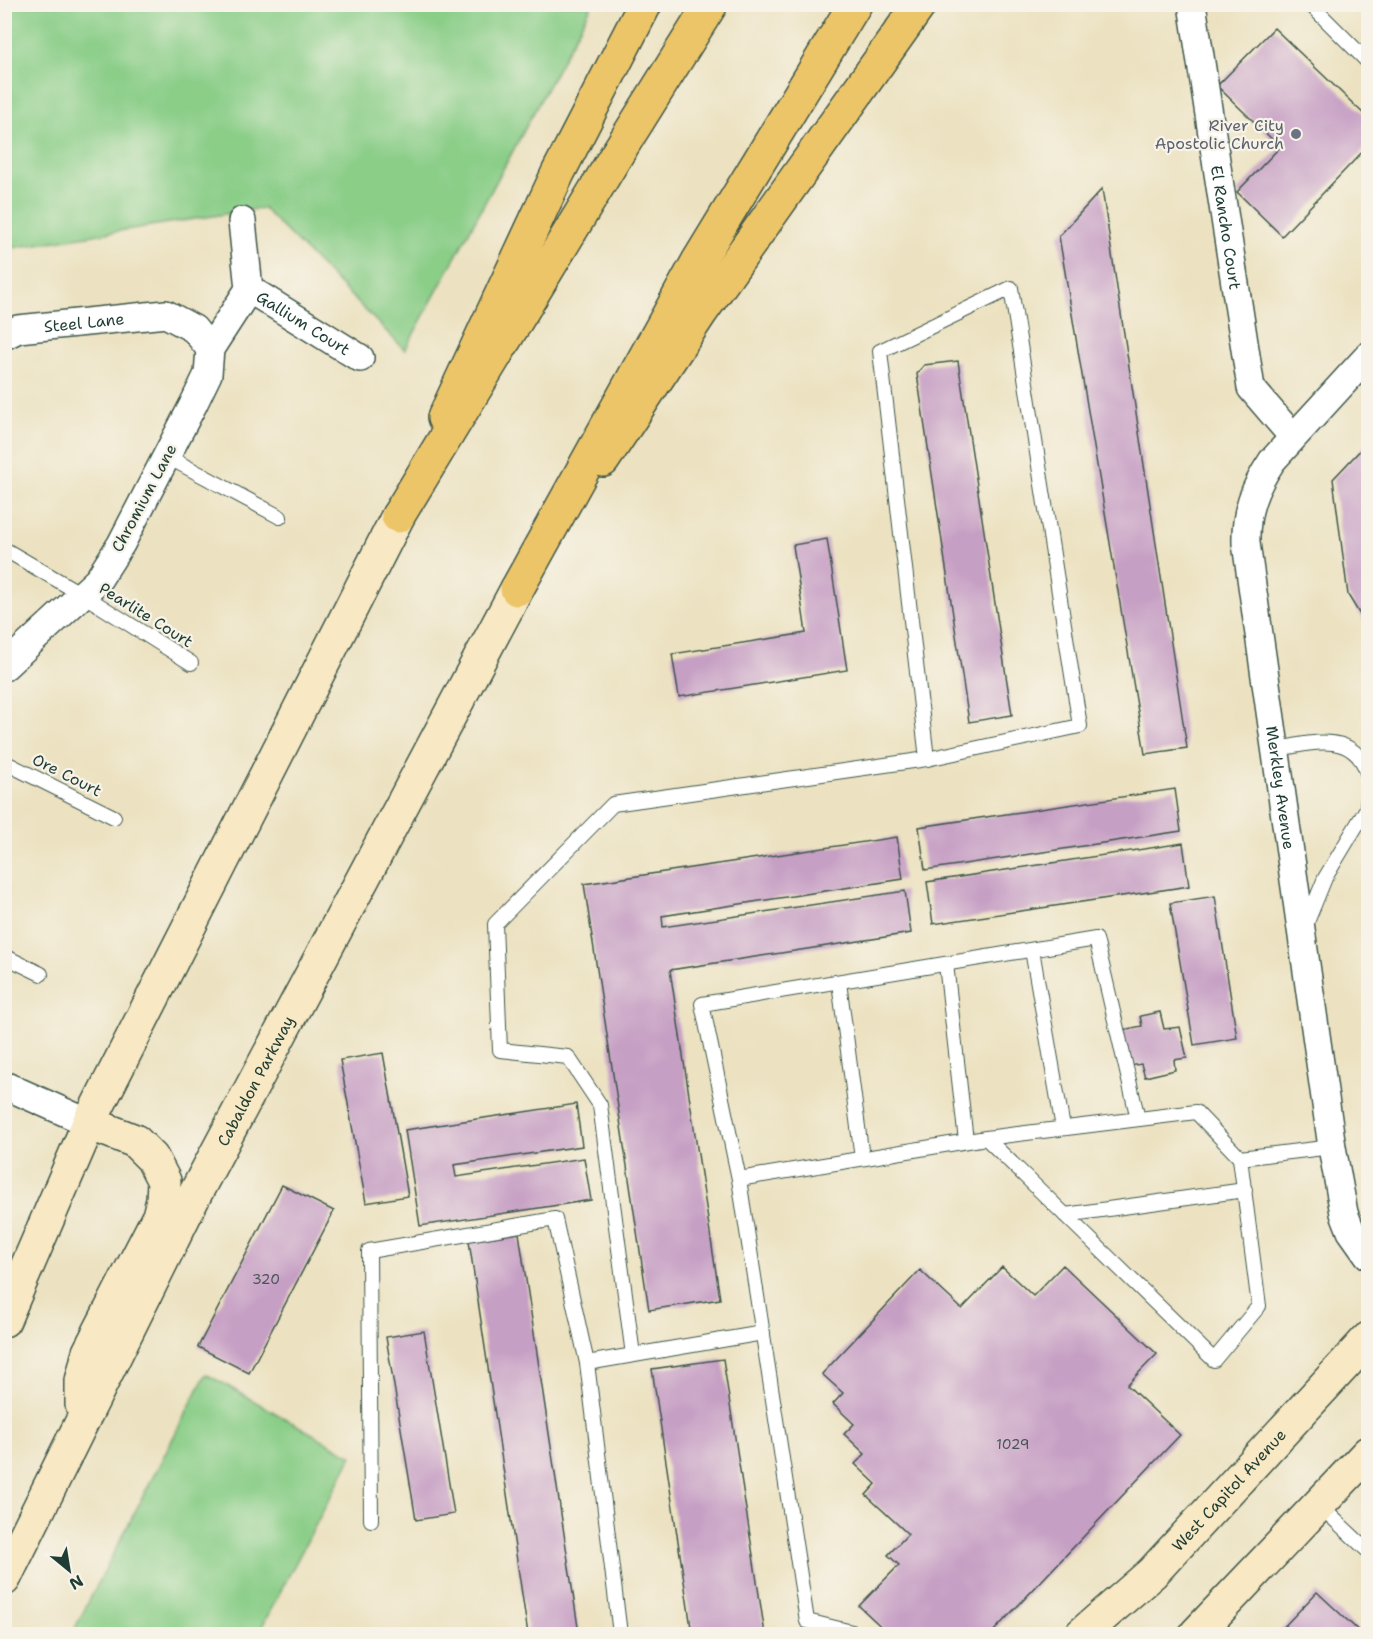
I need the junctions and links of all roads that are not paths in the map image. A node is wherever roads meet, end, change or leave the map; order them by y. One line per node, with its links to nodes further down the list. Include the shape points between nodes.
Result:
1 (645, 4): 16 (main road, via 558,173)
2 (711, 4): 16 (main road)
3 (855, 4): 19 (main road, via 699,260)
4 (920, 4): 19 (main road, via 701,312)
5 (1192, 4): 14 (street, El Rancho Court, via 1251,388)
6 (1310, 4): 7 (lane)
7 (1368, 62)
8 (242, 221): 9 (street)
9 (249, 289): 11 (street); 13 (street, Gallium Court)
10 (4, 336): 11 (street, Steel Lane, via 18,329 166,314 194,329)
11 (210, 349): 15 (street, Chromium Lane, via 208,374)
12 (1368, 356): 14 (street, Merkley Avenue)
13 (360, 358)
14 (1293, 437): 23 (street, Merkley Avenue, via 1261,477 1245,522)
15 (166, 456): 17 (lane); 20 (street, Chromium Lane, via 121,544 98,580)
16 (398, 516): 37 (main road)
17 (280, 517)
18 (4, 549): 20 (lane, Pearlite Court)
19 (517, 589): 53 (main road, Cabaldon Parkway, via 195,1194)
20 (82, 595): 21 (lane, Pearlite Court); 22 (street, Chromium Lane)
21 (192, 663)
22 (4, 668)
23 (1275, 750): 26 (lane, via 1334,742 1351,749 1365,764); 29 (street, Merkley Avenue)
24 (927, 759): 24 (lane, via 1080,726 1011,288 880,351); 51 (lane, via 613,804 495,924 500,1050 568,1057 600,1106)
25 (4, 762): 28 (lane, Ore Court)
26 (1368, 775)
27 (1368, 798): 29 (lane, via 1367,808 1325,878)
28 (114, 817)
29 (1302, 935): 41 (street, Merkley Avenue)
30 (1032, 950): 32 (lane); 36 (lane, via 1096,939); 38 (lane)
31 (4, 956): 33 (lane)
32 (946, 964): 34 (lane); 40 (lane)
33 (41, 974)
34 (839, 982): 42 (lane); 44 (lane, via 702,1004)
35 (4, 1085): 37 (street)
36 (1138, 1119): 38 (lane); 43 (lane, via 1196,1112)
37 (89, 1123): 48 (main road); 53 (main road, via 135,1141 152,1158 164,1181 164,1191 159,1216 89,1352 81,1381)
38 (1063, 1128): 39 (lane)
39 (986, 1138): 40 (lane); 46 (lane)
40 (966, 1141): 42 (lane)
41 (1332, 1147): 43 (lane); 47 (street, Merkley Avenue, via 1344,1213)
42 (862, 1158): 44 (lane)
43 (1240, 1158): 45 (lane)
44 (740, 1179): 49 (lane)
45 (1245, 1190): 46 (lane); 46 (lane, via 1259,1306 1214,1360)
46 (1065, 1215)
47 (1368, 1255)
48 (4, 1320)
49 (763, 1333): 51 (lane); 60 (lane, via 807,1621)
50 (1368, 1339): 61 (main road, West Capitol Avenue, via 1152,1573)
51 (633, 1355): 52 (lane)
52 (587, 1363): 56 (lane, via 555,1219 369,1251); 59 (lane)
53 (82, 1422): 58 (main road, Cabaldon Parkway)
54 (1368, 1453): 55 (main road)
55 (1319, 1505): 57 (lane); 62 (main road)
56 (371, 1520)
57 (1368, 1551)
58 (4, 1579)
59 (620, 1635)
60 (860, 1635)
61 (1082, 1635)
62 (1196, 1635)

